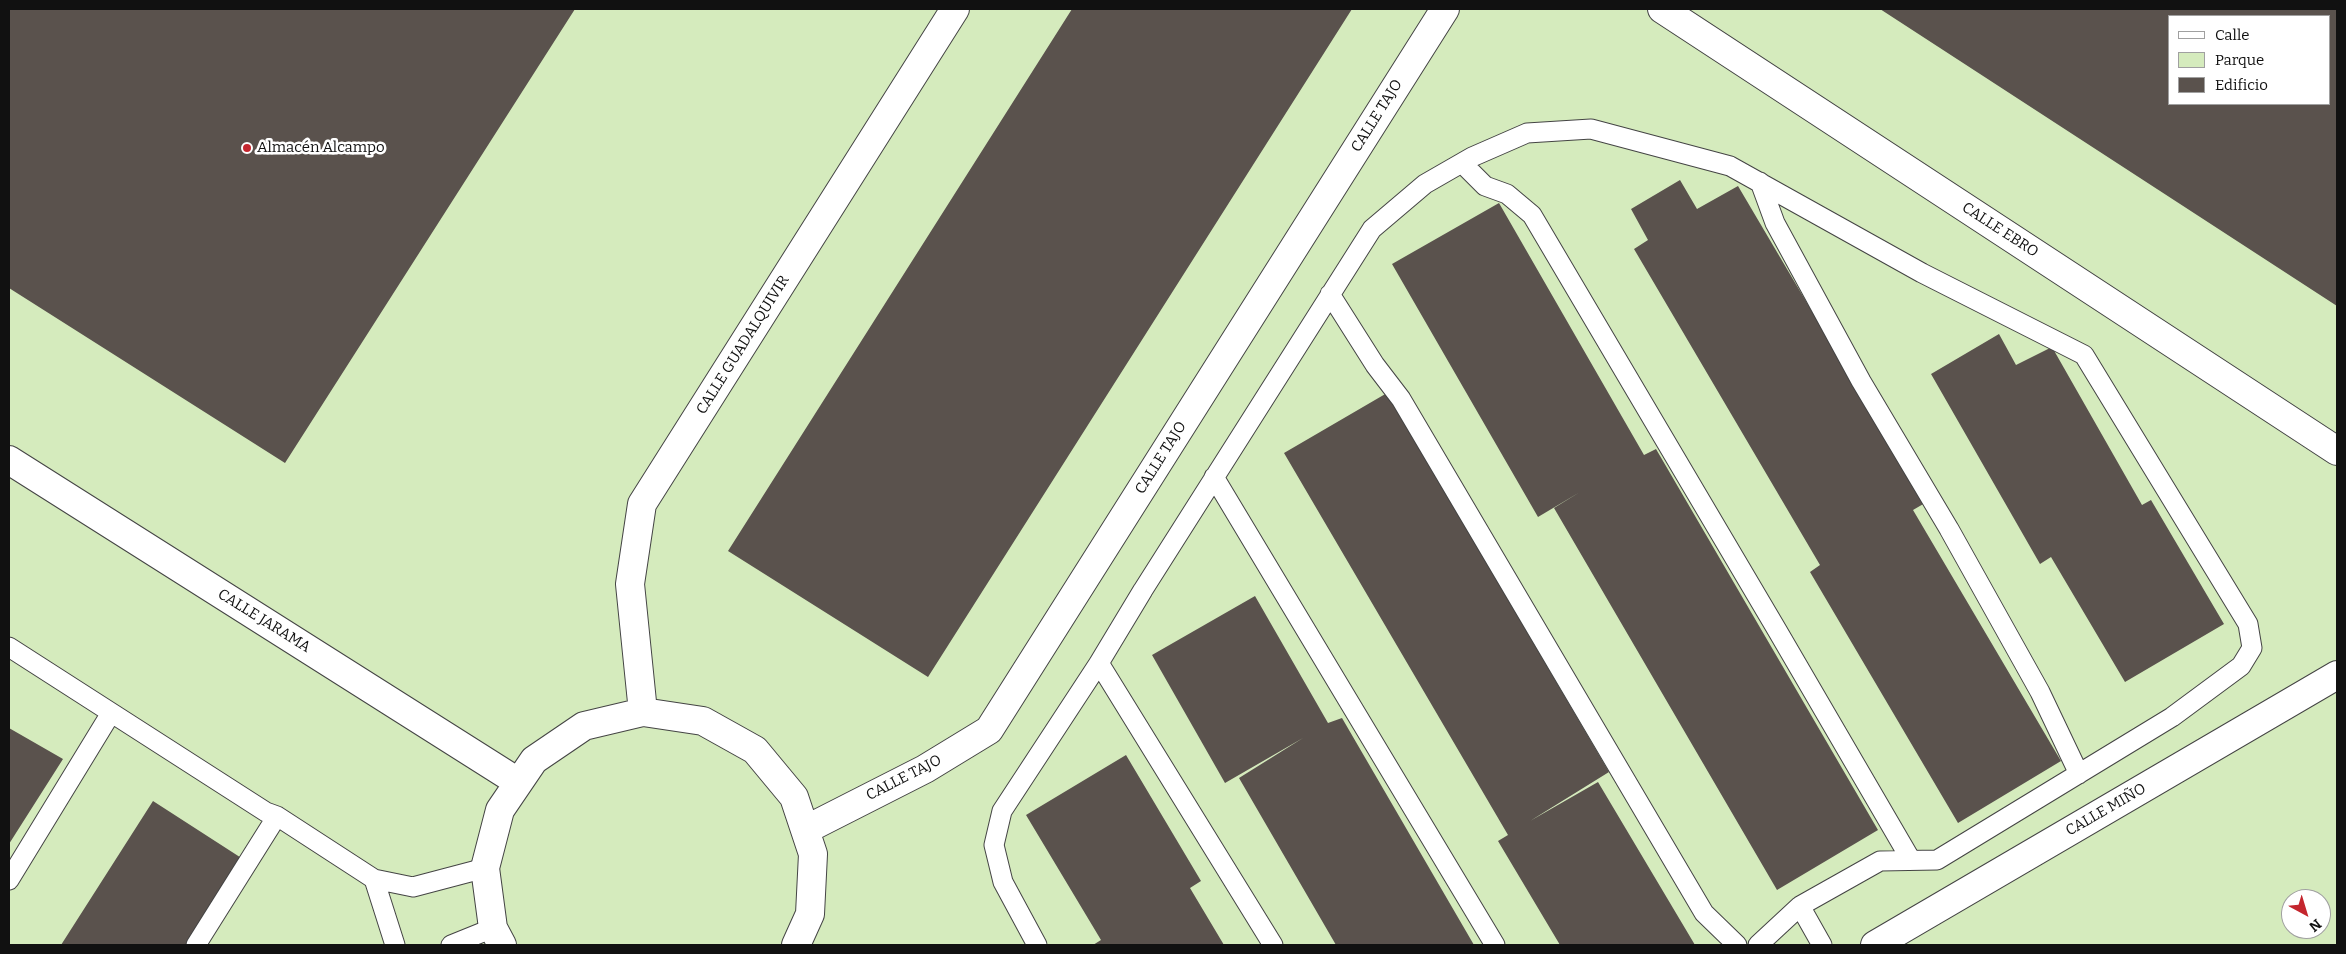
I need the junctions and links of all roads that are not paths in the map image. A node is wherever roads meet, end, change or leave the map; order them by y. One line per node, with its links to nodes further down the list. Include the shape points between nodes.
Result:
1 (955, 9): 13 (street, CALLE GUADALQUIVIR, via 642,504 630,584)
2 (1445, 9): 18 (street, CALLE TAJO, via 989,730 925,769)
3 (1662, 9): 7 (street, CALLE EBRO)
4 (1462, 163): 5 (lane, via 1527,133 1591,129 1730,166); 6 (lane, via 1425,184 1372,229); 19 (lane, via 1485,186 1507,194 1532,216)
5 (1760, 182): 15 (lane, via 1775,224 2030,675); 15 (lane, via 1922,273 2084,355 2248,624 2252,648 2241,666 2172,717)
6 (1330, 294): 9 (lane); 32 (lane, via 1375,365 1402,399 1704,913)
7 (2337, 451)
8 (9, 460): 16 (street, CALLE JARAMA)
9 (1214, 478): 11 (lane); 31 (lane)
10 (9, 647): 14 (lane)
11 (1099, 663): 29 (lane, via 1002,811 994,845 1003,882); 30 (lane)
12 (2337, 675): 35 (street, CALLE MIÑO)
13 (643, 712): 16 (street, via 584,726 534,760); 18 (street, via 703,721 755,750 794,797)
14 (111, 713): 17 (lane); 22 (lane)
15 (2079, 774): 19 (lane, via 1937,860)
16 (518, 782): 20 (street, via 500,810)
17 (277, 816): 21 (lane); 25 (lane)
18 (805, 830): 28 (street, via 813,854 810,914)
19 (1911, 860): 23 (lane, via 1880,861)
20 (485, 868): 21 (lane, via 413,888); 24 (street)
21 (374, 879): 26 (lane)
22 (9, 880)
23 (1800, 906): 33 (lane); 34 (lane)
24 (497, 937): 27 (lane)
25 (196, 945)
26 (395, 945)
27 (450, 945)
28 (796, 945)
29 (1037, 945)
30 (1274, 945)
31 (1495, 945)
32 (1736, 945)
33 (1758, 945)
34 (1822, 945)
35 (1874, 945)

